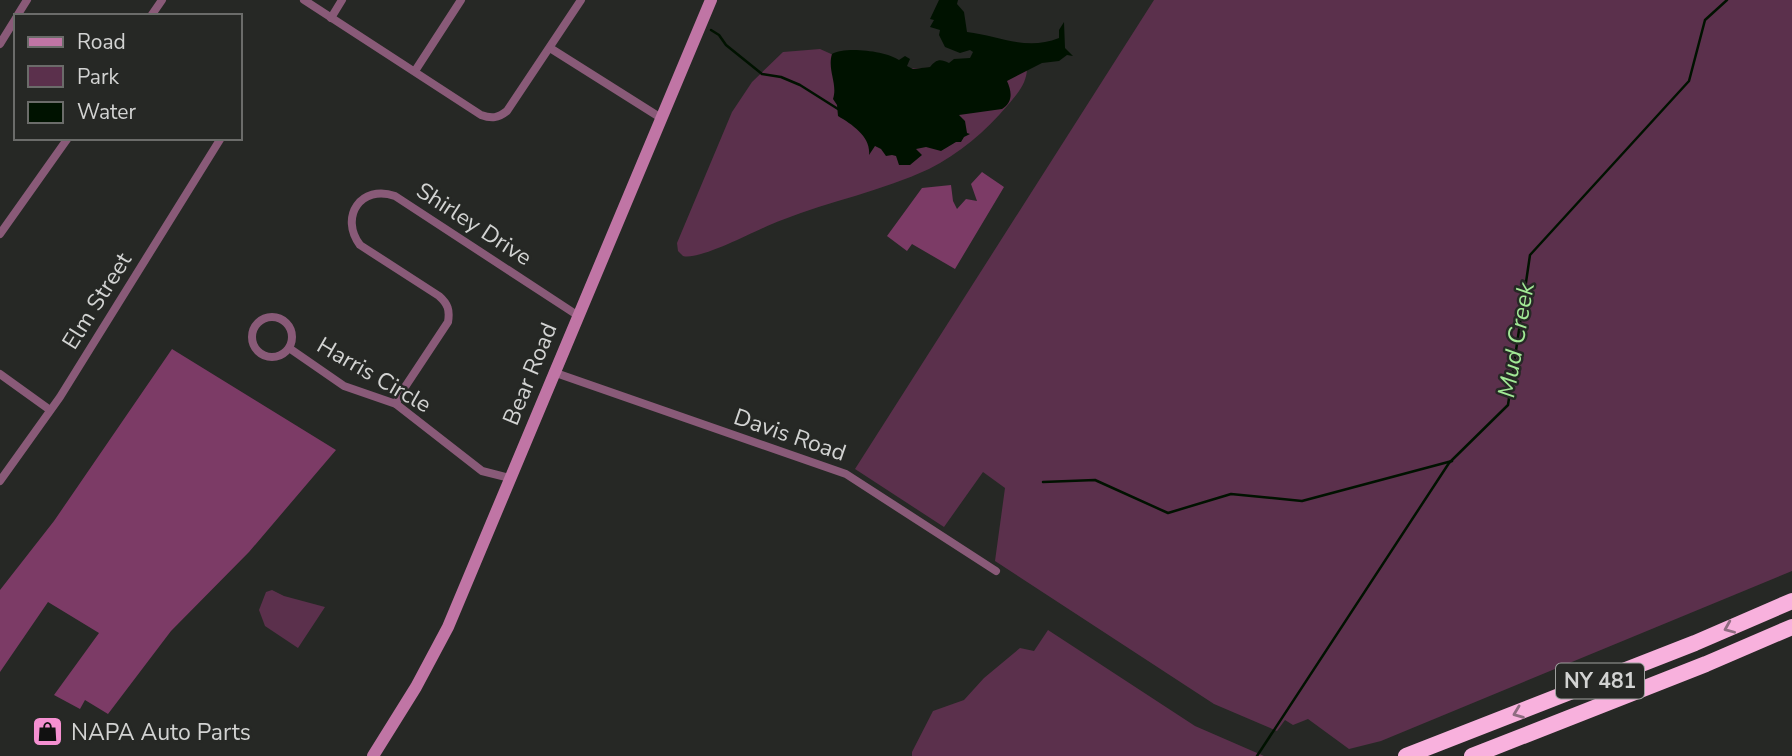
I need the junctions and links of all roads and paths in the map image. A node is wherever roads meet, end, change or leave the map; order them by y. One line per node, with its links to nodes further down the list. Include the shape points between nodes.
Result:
1 (304, 0): 6 (street)
2 (342, 0): 6 (street)
3 (461, 0): 12 (street)
4 (581, 0): 11 (street)
5 (711, 0): 13 (main road, Bear Road)
6 (331, 18): 12 (street)
7 (14, 20): 9 (street)
8 (0, 24): 9 (street)
9 (8, 30): 10 (street)
10 (0, 44)
11 (550, 48): 12 (street, via 499,117 481,115); 13 (street)
12 (415, 71)
13 (661, 118): 17 (main road, Bear Road)
14 (67, 140): 16 (street)
15 (220, 140): 22 (street, Elm Street)
16 (0, 234)
17 (577, 315): 19 (main road, Bear Road); 21 (street, Shirley Drive, via 395,196 374,193 355,209 351,228 355,238 439,296 450,312)
18 (289, 348): 18 (street, Harris Circle, via 292,332 283,319 267,317 254,326 252,341 261,354 276,357); 21 (street, Harris Circle, via 344,386)
19 (553, 373): 23 (main road, Bear Road); 25 (street, Davis Road, via 846,474)
20 (0, 374): 22 (street)
21 (396, 404): 23 (street, Harris Circle, via 471,464)
22 (50, 411): 24 (street, Elm Street)
23 (510, 478): 28 (main road, Bear Road, via 434,655)
24 (0, 481)
25 (996, 571)
26 (1792, 601): 29 (highway, NY 481, one-way to 29, via 1657,659)
27 (1792, 627): 30 (highway, NY 481)
28 (373, 756)
29 (1406, 756)
30 (1472, 756)

